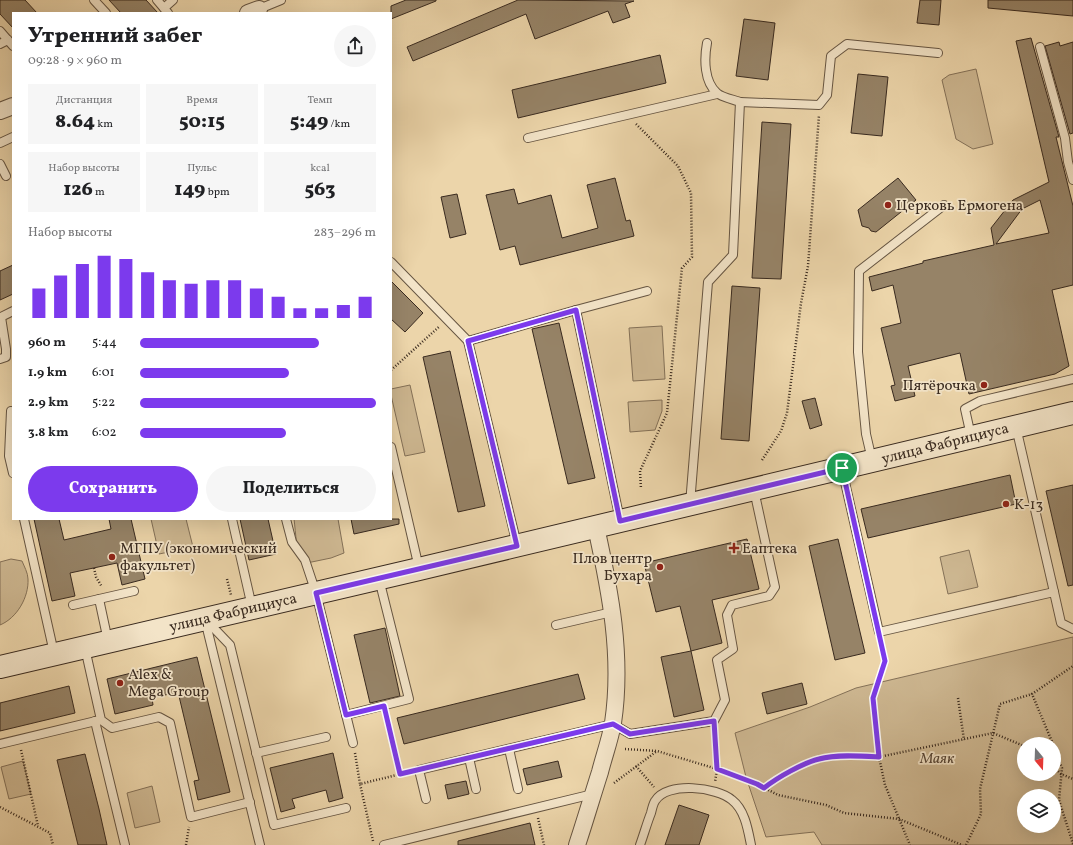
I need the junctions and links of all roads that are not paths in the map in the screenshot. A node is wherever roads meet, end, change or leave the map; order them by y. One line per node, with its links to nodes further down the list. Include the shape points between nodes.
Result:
1 (94, 0): 7 (lane)
2 (157, 0): 5 (lane)
3 (173, 0): 5 (lane)
4 (281, 0): 6 (lane)
5 (166, 11)
6 (254, 11)
7 (105, 12)
8 (0, 31): 9 (lane)
9 (11, 43): 11 (lane)
10 (707, 43): 14 (lane, via 706,77)
11 (0, 44)
12 (1040, 47): 22 (lane)
13 (938, 53): 15 (lane, via 847,44 831,56 827,95 819,105)
14 (717, 94): 15 (lane); 19 (lane)
15 (740, 102): 43 (lane, via 733,255 708,282)
16 (12, 106): 17 (street)
17 (0, 110)
18 (12, 137): 20 (lane)
19 (528, 138)
20 (0, 143)
21 (1073, 144): 22 (lane)
22 (1067, 152): 25 (lane)
23 (0, 164): 24 (lane)
24 (6, 176)
25 (1073, 180)
26 (944, 205): 39 (lane, via 859,271 858,352 866,434)
27 (392, 263): 31 (lane)
28 (647, 291): 29 (lane)
29 (576, 310): 31 (lane); 47 (lane)
30 (12, 312): 32 (lane, via 1,318 6,357)
31 (468, 341): 49 (lane)
32 (0, 359)
33 (1073, 379): 37 (lane, via 980,401 964,410)
34 (11, 411): 41 (lane, via 9,456)
35 (1073, 413): 36 (main road, улица Фабрициуса)
36 (1016, 426): 37 (main road, улица Фабрициуса); 53 (lane)
37 (971, 436): 39 (main road, улица Фабрициуса)
38 (392, 451): 50 (lane)
39 (872, 461): 40 (main road, улица Фабрициуса)
40 (842, 468): 42 (main road, улица Фабрициуса); 53 (lane, via 879,632)
41 (12, 469)
42 (754, 489): 43 (main road, улица Фабрициуса); 68 (lane, via 775,587 769,596 732,605 727,615 733,649 717,660 725,700 714,721 630,734)
43 (690, 504): 47 (main road, улица Фабрициуса)
44 (24, 520): 64 (lane)
45 (232, 520): 57 (lane)
46 (286, 520): 54 (lane, via 292,542 305,560)
47 (620, 521): 48 (main road, улица Фабрициуса)
48 (596, 527): 49 (main road, улица Фабрициуса); 58 (street)
49 (517, 546): 50 (main road, улица Фабрициуса)
50 (419, 569): 51 (main road, улица Фабрициуса)
51 (379, 578): 54 (main road, улица Фабрициуса); 66 (lane, via 409,699)
52 (134, 591): 55 (lane)
53 (1054, 592): 61 (lane, via 1061,623)
54 (316, 593): 57 (main road, улица Фабрициуса); 66 (lane)
55 (99, 599): 56 (lane); 62 (lane)
56 (74, 605)
57 (252, 608): 59 (main road, улица Фабрициуса)
58 (612, 612): 60 (lane); 68 (street, via 616,662)
59 (205, 619): 62 (main road, улица Фабрициуса); 73 (lane, via 230,645); 79 (lane)
60 (556, 625)
61 (1073, 629)
62 (108, 641): 63 (main road, улица Фабрициуса)
63 (84, 647): 64 (main road, улица Фабрициуса); 67 (lane)
64 (54, 654): 65 (main road, улица Фабрициуса)
65 (0, 667)
66 (346, 715): 70 (lane)
67 (98, 721): 71 (lane); 79 (lane, via 112,728 159,717 170,722 191,817); 81 (lane)
68 (613, 724): 72 (lane); 77 (street)
69 (326, 737): 73 (lane)
70 (353, 742)
71 (0, 744)
72 (509, 749): 74 (lane); 76 (lane)
73 (256, 754): 80 (lane, via 274,825)
74 (469, 758): 75 (lane); 78 (lane, via 419,770)
75 (476, 789)
76 (518, 789)
77 (594, 794): 83 (lane); 84 (street)
78 (426, 799)
79 (250, 802): 82 (lane)
80 (346, 808)
81 (125, 845)
82 (260, 845)
83 (384, 845)
84 (577, 845)
85 (640, 845): 86 (lane, via 655,801 660,795 684,788 714,791 733,800 743,814)
86 (751, 845)

